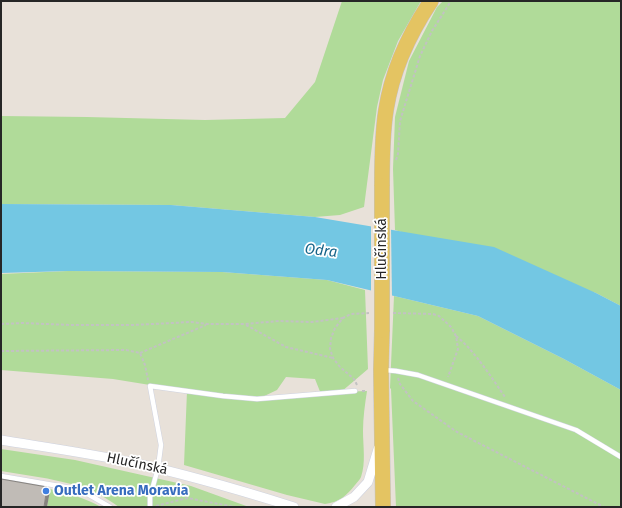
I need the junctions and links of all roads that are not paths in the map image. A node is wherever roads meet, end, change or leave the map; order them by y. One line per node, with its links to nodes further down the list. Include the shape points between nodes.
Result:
1 (430, 1): 2 (main road, Hlučínská, bridge, via 404,51 386,111 382,149)
2 (381, 370): 4 (main road, Hlučínská); 6 (lane, via 418,375 576,430)
3 (354, 391): 7 (lane, via 257,399 150,386 161,445)
4 (382, 436): 12 (street, via 368,482 354,497); 13 (main road, Hlučínská)
5 (1, 440): 7 (street, Hlučínská)
6 (621, 457)
7 (158, 468): 10 (lane, via 150,497); 11 (street, Hlučínská)
8 (1, 476): 9 (lane, via 84,492)
9 (110, 507)
10 (150, 507)
11 (294, 507)
12 (336, 507)
13 (383, 507)

